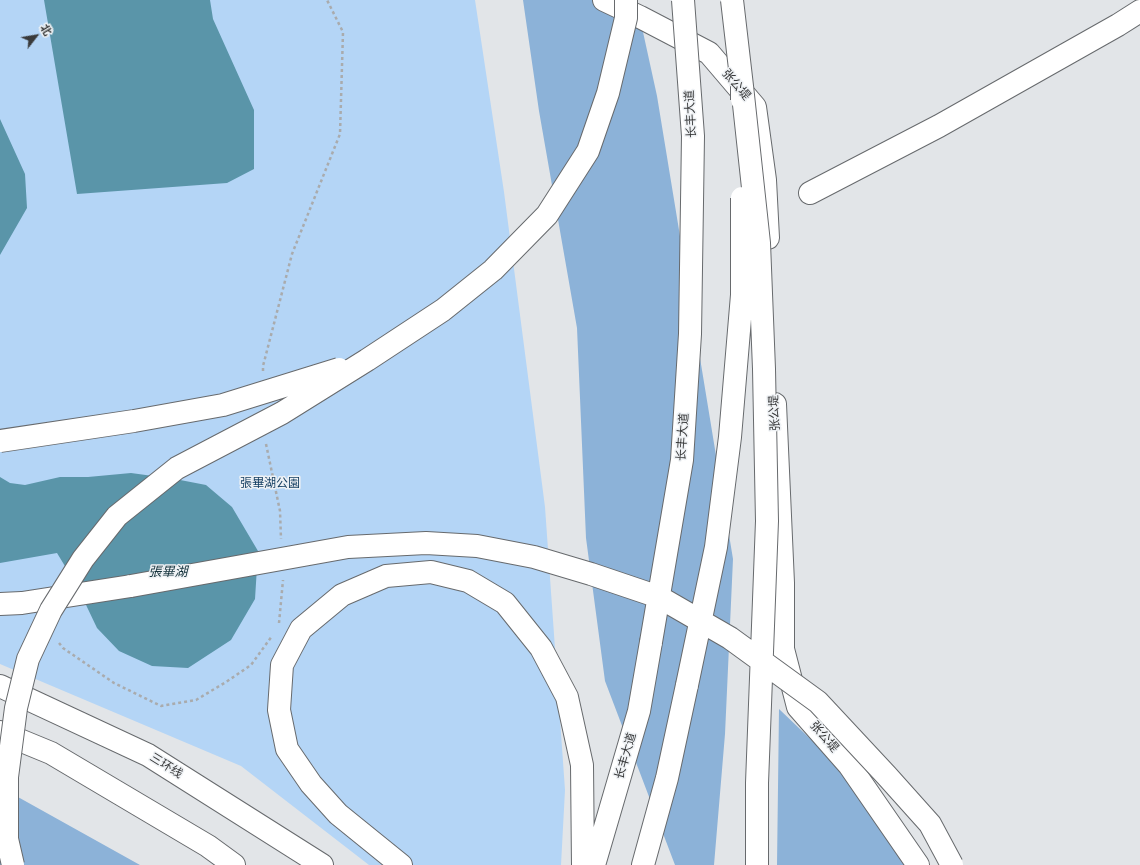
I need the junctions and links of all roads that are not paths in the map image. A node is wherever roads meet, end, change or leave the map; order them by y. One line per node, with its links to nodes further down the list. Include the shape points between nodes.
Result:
1 (604, 0): 21 (main road, 张公堤, via 709,54 755,107 765,180 783,583 783,649 798,707 849,765)
2 (626, 0): 8 (main road, bridge, via 626,18 609,85 588,150 547,215 492,270 443,310)
3 (683, 0): 18 (main road, 长丰大道, bridge, via 692,136 690,334 682,460 639,711)
4 (732, 0): 6 (main road, bridge)
5 (1140, 11): 7 (main road, via 940,126)
6 (742, 86): 19 (main road, bridge, via 742,295 730,437 716,548 667,778); 20 (main road, bridge, via 759,242 767,521 757,783)
7 (810, 193)
8 (367, 360): 9 (main road, bridge, via 223,405); 13 (main road, bridge, via 282,413 177,468 116,516 83,559 51,610 28,659 16,708 6,777 7,839)
9 (0, 441)
10 (0, 604): 22 (main road, bridge, via 124,587 348,547 426,544 477,546 534,557 659,597 730,638 818,702 930,824)
11 (0, 686): 15 (main road, 三环线, via 148,755)
12 (0, 732): 14 (main road, via 51,754 162,818)
13 (13, 865)
14 (234, 865)
15 (322, 865)
16 (401, 865): 17 (main road, via 338,814 311,784 287,749 279,710 282,665 301,629 342,596 386,576 431,572 468,581 505,603 541,648 567,697 582,765)
17 (583, 865)
18 (594, 865)
19 (643, 865)
20 (757, 865)
21 (918, 865)
22 (952, 865)

